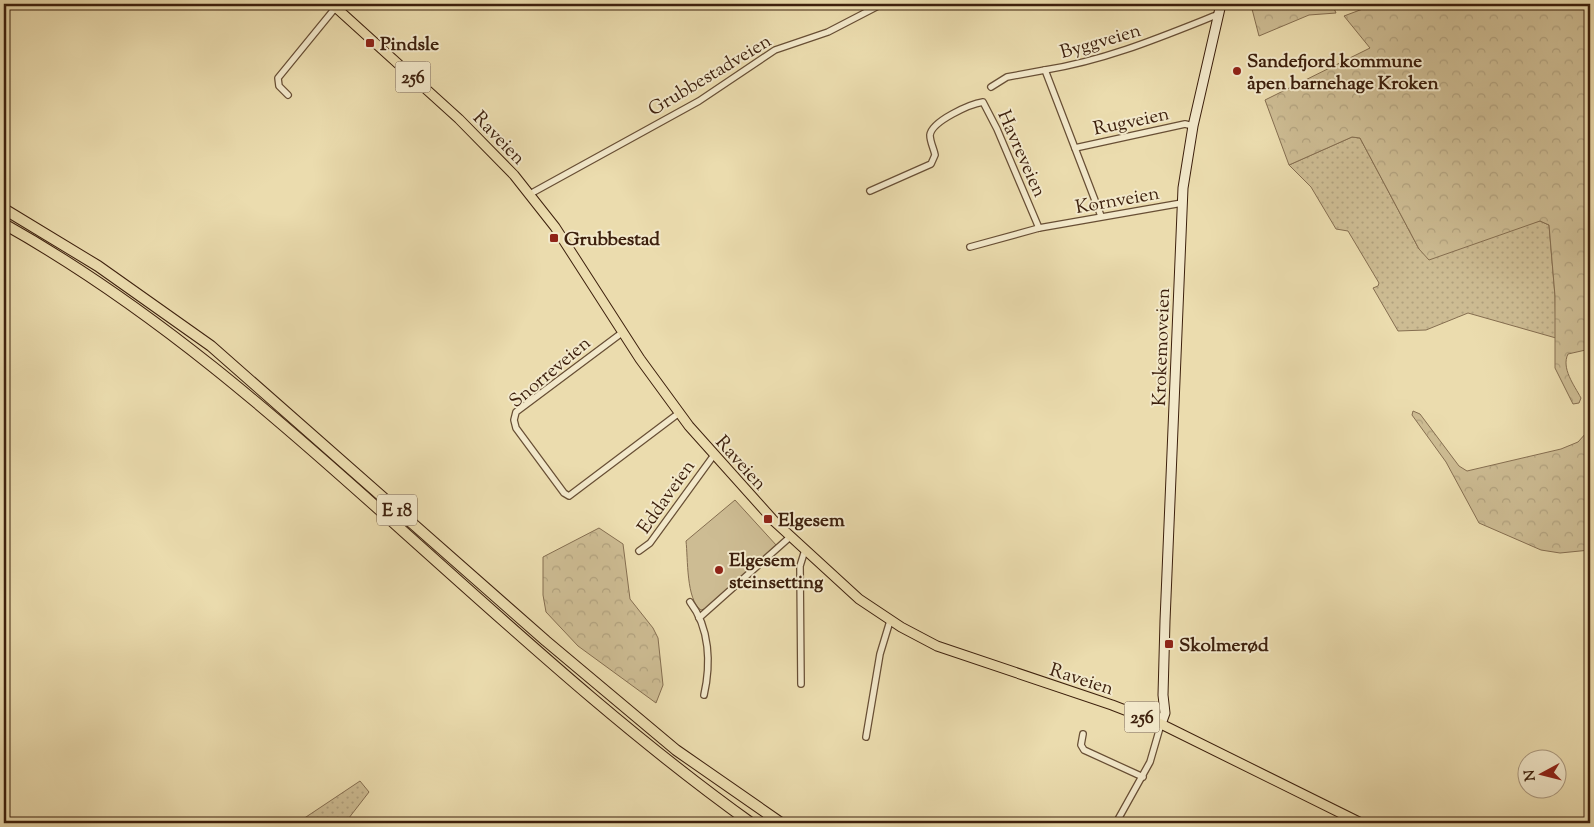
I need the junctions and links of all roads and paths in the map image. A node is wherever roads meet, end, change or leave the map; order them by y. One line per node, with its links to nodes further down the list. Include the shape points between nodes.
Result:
1 (882, 4): 11 (street, Grubbestadveien, via 828,32 775,50 699,101)
2 (1221, 4): 4 (main road, Krokemoveien)
3 (334, 6): 7 (street, Raveien, via 278,78 279,86); 11 (main road, Raveien / 256, via 459,119)
4 (1219, 14): 5 (street, Byggveien, via 1116,54); 8 (main road, Krokemoveien)
5 (1045, 70): 6 (street, Byggveien, via 1007,78); 9 (street)
6 (991, 87)
7 (288, 95)
8 (1193, 126): 9 (street, Rugveien, via 1185,124); 12 (main road, Krokemoveien)
9 (1076, 148): 14 (street)
10 (870, 191): 16 (street, Havreveien, via 931,164 935,155 930,137 934,126 970,105 983,102)
11 (530, 194): 18 (main road, Raveien / 256, via 566,243)
12 (1182, 204): 14 (street, Kornveien); 29 (main road, Krokemoveien, via 1163,695 1158,718)
13 (4, 209): 34 (highway, E 18, via 98,266 211,346 546,641 676,750)
14 (1101, 216): 16 (street, Kornveien)
15 (4, 224): 33 (highway, E 18, via 93,278 203,358 295,434 612,716)
16 (1039, 228): 17 (street, Kornveien)
17 (970, 247)
18 (622, 332): 19 (main road, Raveien / 256); 19 (street, Snorreveien, via 516,412 516,428 569,496)
19 (679, 413): 20 (main road, Raveien / 256)
20 (714, 455): 21 (main road, Raveien / 256); 23 (street, Eddaveien, via 650,544)
21 (790, 537): 22 (main road, Raveien / 256); 25 (street)
22 (805, 550): 26 (main road, Raveien / 256, via 853,594); 27 (street, via 800,566)
23 (639, 551)
24 (690, 602): 25 (street)
25 (699, 618): 28 (street, via 708,652)
26 (890, 620): 29 (main road, Raveien / 256, via 953,653); 31 (street, via 880,654)
27 (801, 684)
28 (704, 695)
29 (1161, 724): 32 (street); 36 (main road, Raveien / 256)
30 (1083, 734): 32 (street, via 1081,745 1084,750)
31 (866, 737)
32 (1143, 777): 35 (street)
33 (751, 823)
34 (781, 823)
35 (1116, 823)
36 (1361, 823)

